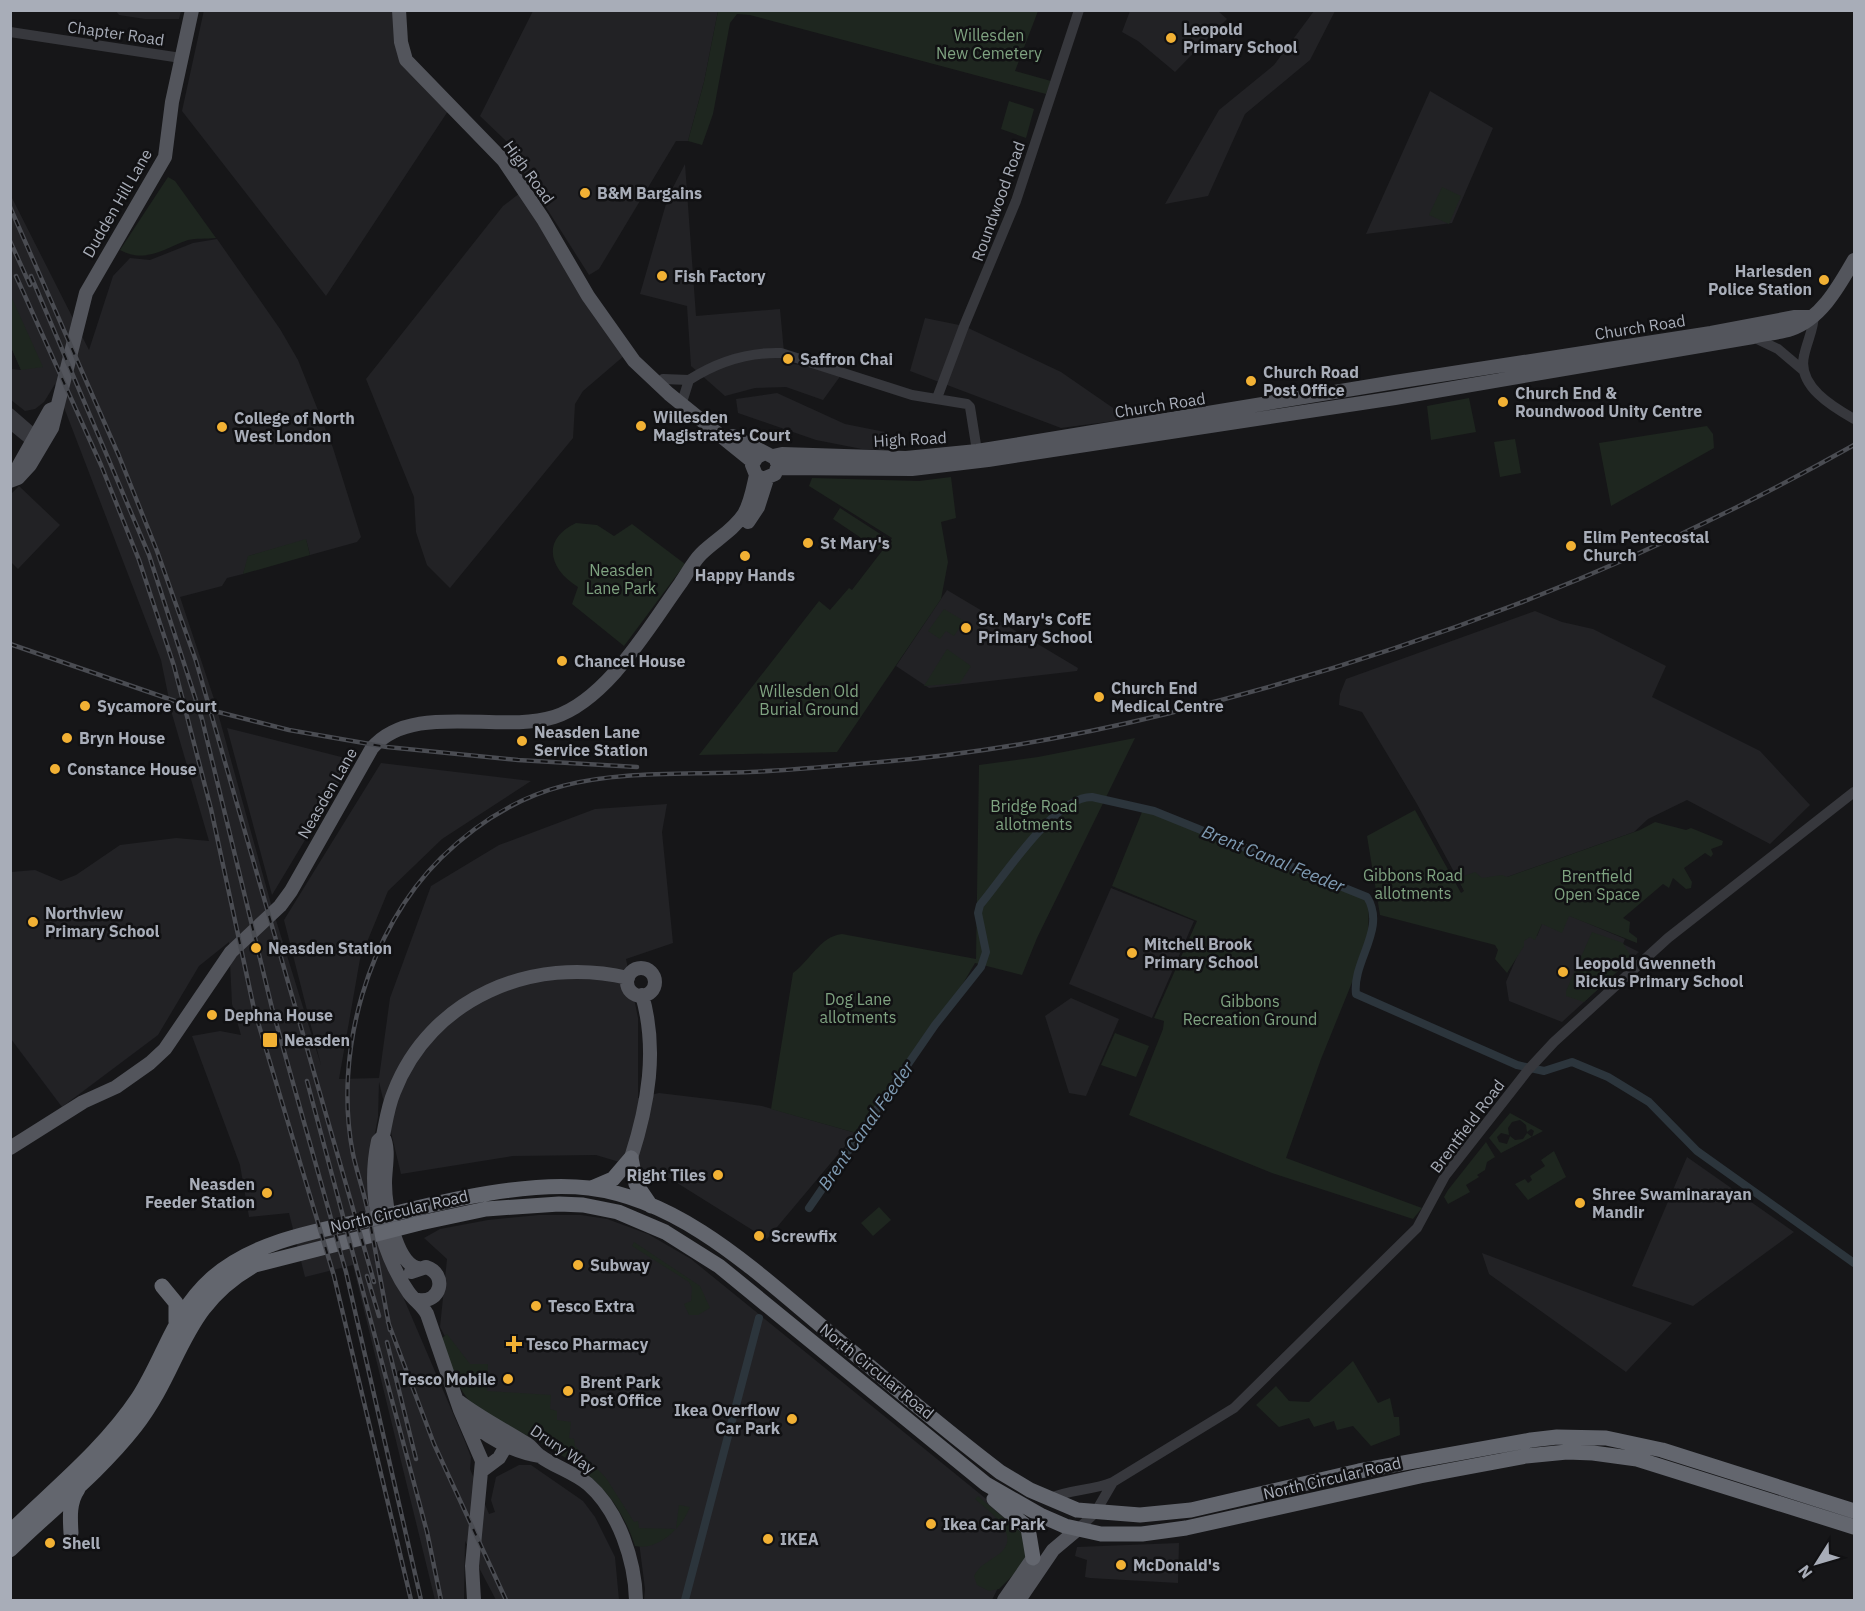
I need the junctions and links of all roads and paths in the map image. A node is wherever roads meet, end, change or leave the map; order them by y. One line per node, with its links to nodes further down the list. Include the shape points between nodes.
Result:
1 (192, 10): 5 (main road, Dudden Hill Lane)
2 (399, 10): 9 (main road, High Road, via 406,60 504,161 588,296)
3 (1079, 10): 13 (street, Roundwood Road, via 1016,201)
4 (10, 32): 5 (street, Chapter Road)
5 (181, 58): 15 (main road, Dudden Hill Lane, via 165,157 91,283)
6 (1854, 260): 7 (main road, via 1826,304)
7 (1811, 316): 8 (main road, Church Road, via 1792,329); 10 (street, via 1814,326 1803,359); 19 (main road, Church Road, via 1411,379)
8 (1753, 337): 10 (street, via 1778,349); 19 (main road, Church Road, via 1395,398)
9 (634, 361): 11 (main road, High Road); 22 (main road, High Road)
10 (1804, 371): 16 (street, via 1822,399)
11 (663, 379): 12 (street); 14 (main road, High Road)
12 (689, 380): 13 (street, via 735,358 781,353 912,395); 14 (street)
13 (937, 398): 19 (street, via 970,407)
14 (683, 399): 21 (main road, High Road, via 725,431)
15 (54, 407): 17 (street, via 39,420); 18 (main road, Dudden Hill Lane, via 57,416)
16 (1854, 419)
17 (14, 422): 18 (street); 20 (street)
18 (38, 440): 20 (main road, Dudden Hill Lane); 23 (main road, Dudden Hill Lane, via 30,465)
19 (977, 456): 21 (main road, High Road, via 782,454)
20 (23, 458): 23 (main road, Dudden Hill Lane)
21 (772, 459): 22 (main road, via 759,455); 22 (main road, via 775,474)
22 (759, 472): 28 (main road, Neasden Lane, via 745,512 701,555 639,642 598,689 572,709 536,721 428,722 382,735 280,906 225,961 165,1048 131,1078 83,1102)
23 (10, 481)
24 (1854, 792): 47 (street, Brentfield Road, via 1668,938 1530,1067 1445,1176 1425,1218 1234,1408)
25 (628, 978): 26 (main road, via 632,992); 26 (main road, via 641,968 652,973 653,989); 27 (main road, via 575,971 528,977 492,989 462,1005 435,1027 413,1055 393,1093)
26 (642, 995): 29 (main road, via 648,1015 652,1066)
27 (383, 1136): 33 (main road, via 385,1187 393,1228 404,1259); 35 (main road, via 375,1160 377,1207 391,1259)
28 (10, 1148)
29 (631, 1158): 30 (highway, via 613,1179); 31 (highway, via 636,1184)
30 (588, 1188): 31 (highway, North Circular Road); 32 (highway, North Circular Road, via 533,1187)
31 (652, 1206): 48 (highway, North Circular Road, via 729,1252 980,1456 1016,1483)
32 (418, 1215): 39 (highway, North Circular Road, via 287,1240 249,1254 219,1272 194,1297); 45 (highway, North Circular Road, via 559,1204 603,1208 651,1225 736,1279); 46 (highway, North Circular Road, via 255,1265 225,1285 189,1328 142,1417)
33 (417, 1268): 35 (main road, via 408,1276); 36 (main road, via 426,1267 437,1273 440,1284)
34 (162, 1286): 39 (highway, via 176,1303)
35 (407, 1288): 37 (main road)
36 (435, 1296): 37 (main road); 38 (main road)
37 (418, 1300): 38 (main road)
38 (430, 1322): 40 (main road)
39 (175, 1325): 54 (highway, North Circular Road, via 151,1376 123,1419)
40 (458, 1405): 41 (main road, Drury Way); 44 (main road)
41 (497, 1434): 42 (main road); 43 (main road, Drury Way, via 530,1445); 44 (main road)
42 (506, 1446): 43 (main road); 44 (main road, via 499,1458)
43 (540, 1456): 58 (main road, Drury Way, via 587,1484 603,1503 631,1561)
44 (483, 1470): 57 (main road, via 472,1566)
45 (968, 1470): 53 (highway, North Circular Road, via 1024,1507); 56 (highway, via 981,1489 1028,1528)
46 (84, 1481): 51 (highway, North Circular Road); 51 (highway, via 73,1496 71,1533 60,1519)
47 (1113, 1482): 48 (street, Brentfield Road); 50 (street, Brentfield Road)
48 (1048, 1499): 50 (highway, North Circular Road)
49 (1854, 1511): 50 (highway, North Circular Road, via 1644,1445 1575,1437 1531,1440 1359,1471 1178,1513)
50 (1095, 1513): 53 (street, Brentfield Road)
51 (46, 1515): 55 (highway, North Circular Road)
52 (1854, 1527): 53 (highway, North Circular Road, via 1636,1460 1567,1452 1420,1476 1186,1528 1109,1534)
53 (1078, 1529): 60 (main road, via 1053,1550)
54 (10, 1532)
55 (10, 1550)
56 (1033, 1558): 59 (main road)
57 (474, 1600)
58 (636, 1600)
59 (1004, 1600)
60 (1019, 1600)

